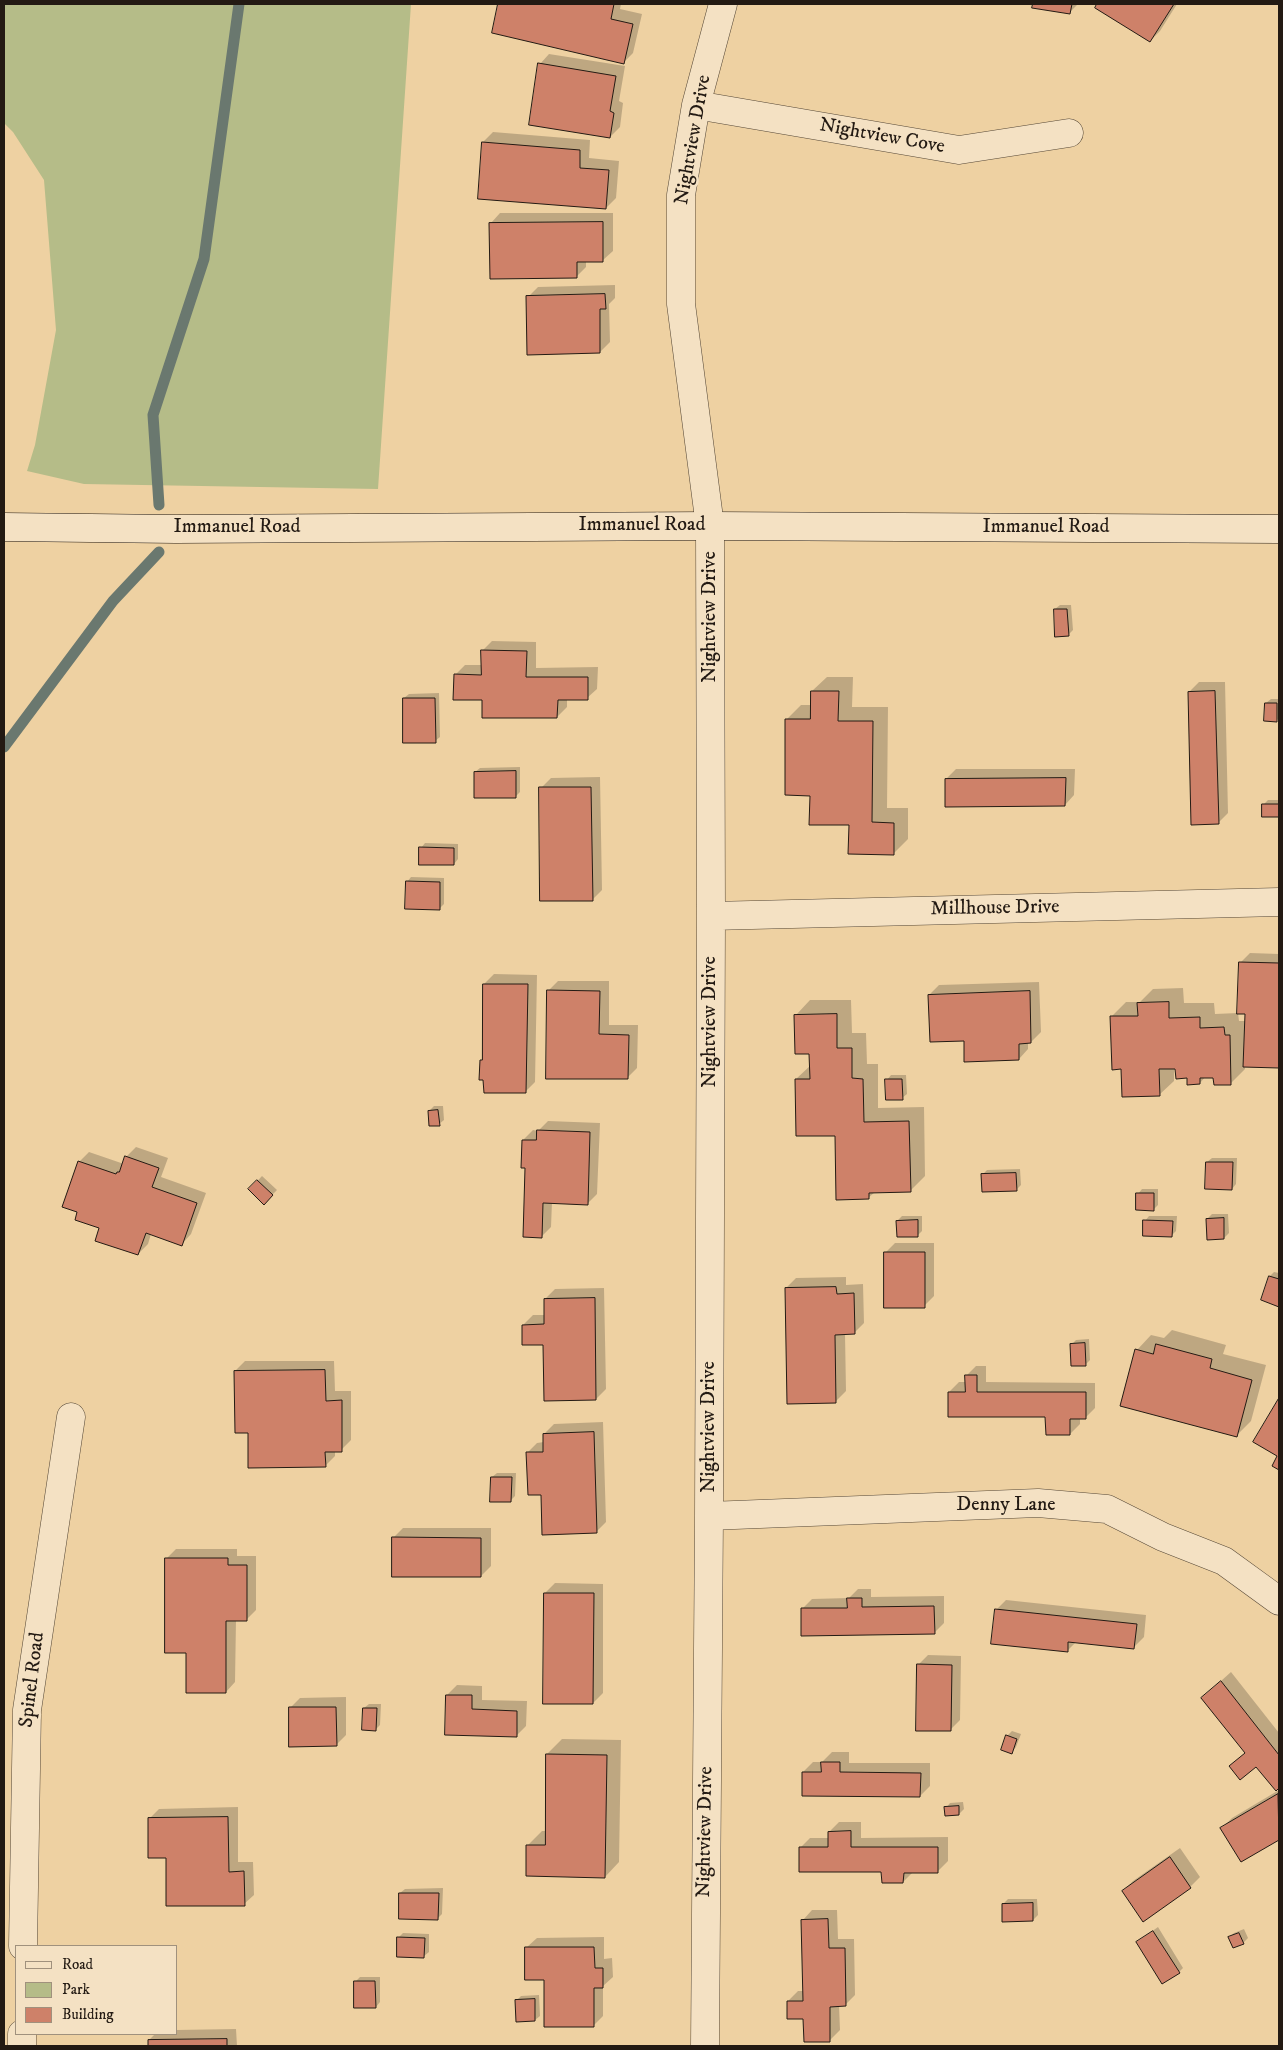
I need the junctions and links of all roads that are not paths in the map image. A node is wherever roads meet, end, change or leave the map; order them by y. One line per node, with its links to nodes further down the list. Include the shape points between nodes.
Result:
1 (723, 4): 2 (street, Nightview Drive)
2 (696, 105): 3 (street, Nightview Cove, via 959,150); 4 (street, Nightview Drive, via 680,195 681,304)
3 (1069, 133)
4 (710, 526): 5 (street, Immanuel Road); 6 (street, Immanuel Road); 8 (street, Nightview Drive)
5 (4, 527)
6 (1279, 529)
7 (1279, 902): 8 (street, Millhouse Drive)
8 (712, 916): 10 (street, Nightview Drive)
9 (71, 1417): 12 (street, Spinel Road, via 27,1710)
10 (709, 1516): 11 (street, Denny Lane, via 1038,1503 1106,1510 1224,1561); 13 (street, Nightview Drive)
11 (1279, 1600)
12 (23, 1945)
13 (704, 2046)

